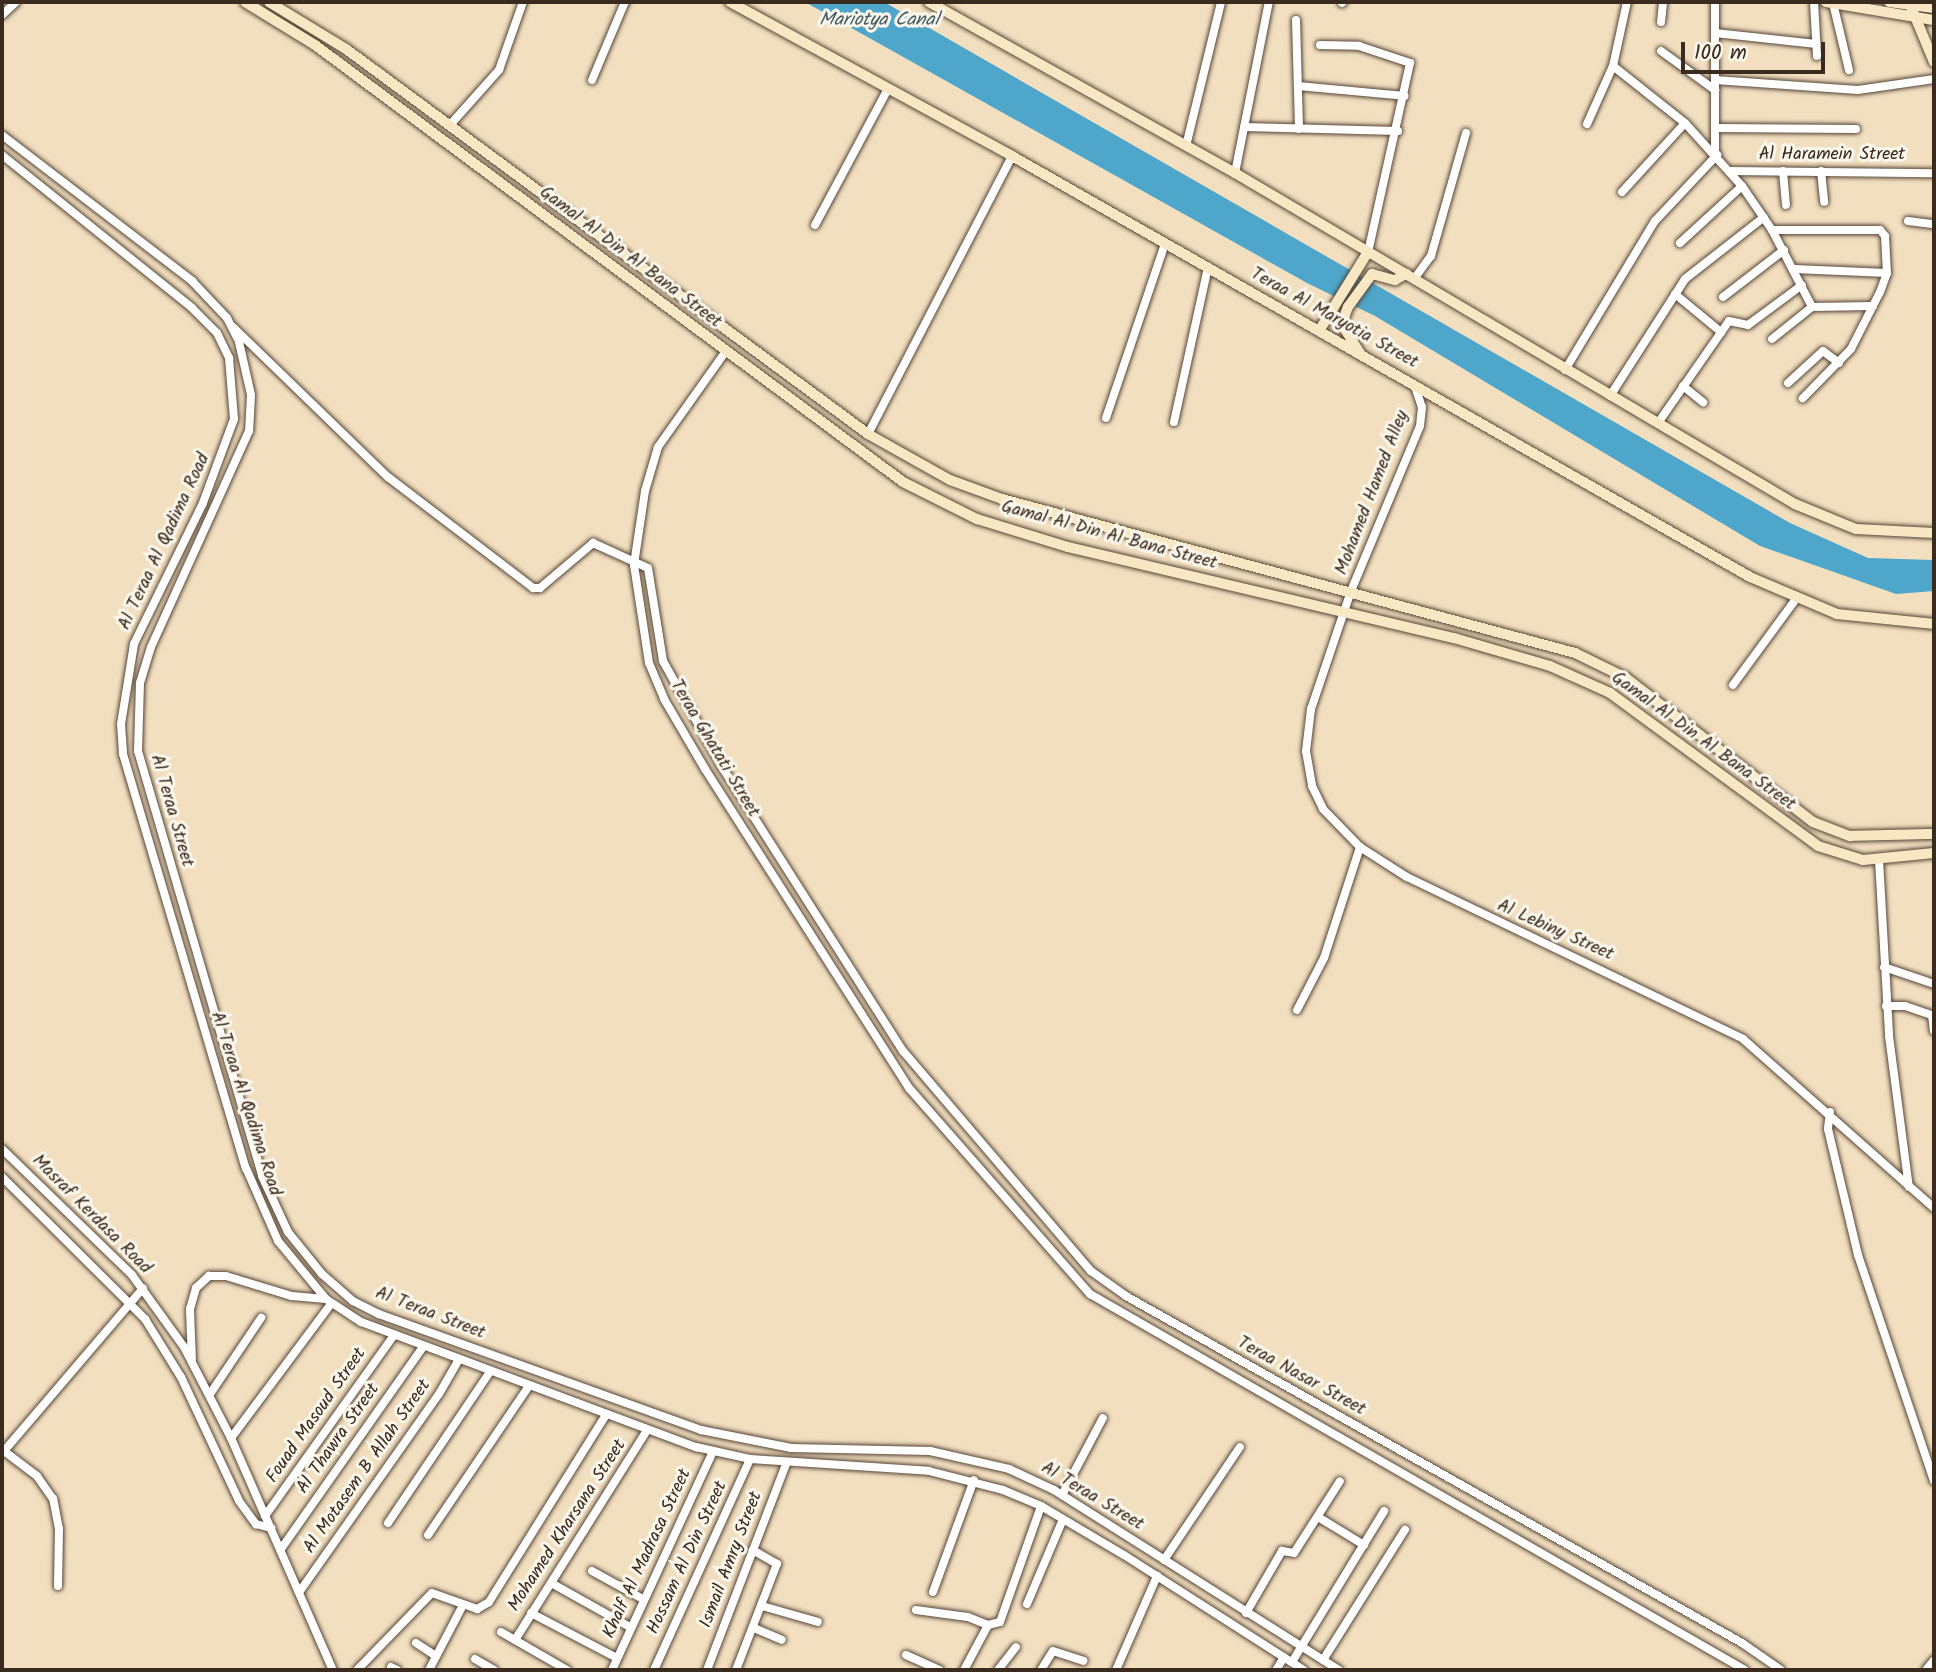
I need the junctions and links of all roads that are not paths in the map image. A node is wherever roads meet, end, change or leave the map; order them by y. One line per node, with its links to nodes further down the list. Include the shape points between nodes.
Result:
1 (16, 2): 19 (street)
2 (244, 2): 83 (main road, Gamal Al Din Al Bana Street, via 315,45)
3 (269, 2): 40 (main road, Gamal Al Din Al Bana Street, via 346,49)
4 (523, 2): 40 (street, via 499,70)
5 (625, 2): 32 (street)
6 (730, 2): 35 (main road, Teraa Al Maryotia Street)
7 (929, 2): 48 (main road)
8 (1221, 2): 48 (street)
9 (1269, 2): 41 (street)
10 (1627, 2): 29 (street)
11 (1664, 2): 22 (street)
12 (1715, 2): 23 (street)
13 (1814, 2): 24 (street)
14 (1829, 2): 16 (main road); 30 (street)
15 (1889, 2): 17 (main road)
16 (1861, 4): 17 (main road)
17 (1911, 8): 18 (main road); 21 (main road); 28 (main road)
18 (1934, 8)
19 (2, 15)
20 (1296, 20): 34 (street)
21 (1934, 20)
22 (1661, 22)
23 (1715, 33): 24 (street); 33 (street)
24 (1816, 44): 27 (street)
25 (1320, 46): 37 (street, via 1359,46 1405,60 1411,70)
26 (1661, 51): 36 (street)
27 (1817, 56)
28 (1934, 62)
29 (1613, 66): 38 (street); 39 (street)
30 (1849, 70)
31 (1934, 79): 33 (street, via 1858,90)
32 (592, 80)
33 (1715, 80): 36 (street)
34 (1298, 86): 37 (street); 43 (street)
35 (888, 89): 51 (main road, Teraa Al Maryotia Street); 64 (street)
36 (1715, 90): 42 (street)
37 (1405, 96): 45 (street)
38 (1685, 123): 49 (street); 58 (street)
39 (1587, 124)
40 (450, 125): 96 (main road, Gamal Al Din Al Bana Street)
41 (1244, 128): 43 (street); 55 (street)
42 (1715, 128): 44 (street); 49 (street)
43 (1299, 129): 45 (street)
44 (1856, 129)
45 (1398, 131): 69 (street)
46 (1466, 133): 73 (street, via 1431,256)
47 (2, 135): 79 (street, via 192,281)
48 (1186, 146): 55 (main road)
49 (1716, 154): 52 (street); 86 (street, via 1655,221)
50 (2, 155): 97 (street, Al Teraa Al Qadima Road, via 192,308 221,339 229,358 236,406)
51 (1012, 156): 67 (main road, Teraa Al Maryotia Street); 96 (street)
52 (1730, 171): 53 (street, Al Haramein Street); 57 (street)
53 (1783, 171): 54 (street, Al Haramein Street); 60 (street)
54 (1821, 171): 56 (street, Al Haramein Street); 59 (street)
55 (1236, 173): 69 (main road)
56 (1934, 173)
57 (1742, 186): 61 (street); 66 (street)
58 (1622, 192)
59 (1824, 202)
60 (1786, 205)
61 (1764, 217): 65 (street); 75 (street, via 1690,273)
62 (1908, 221): 63 (street)
63 (1934, 224)
64 (815, 225)
65 (1772, 230): 68 (street); 72 (street, via 1880,230 1885,236)
66 (1680, 243)
67 (1165, 244): 70 (main road, Teraa Al Maryotia Street); 93 (street)
68 (1784, 250): 71 (street); 76 (street)
69 (1368, 252): 73 (main road); 80 (main road)
70 (1208, 268): 80 (main road, Teraa Al Maryotia Street); 94 (street)
71 (1794, 269): 72 (street); 74 (street)
72 (1887, 273): 77 (street)
73 (1410, 276): 84 (main road, via 1395,280 1368,276 1348,307 1342,324); 86 (main road)
74 (1802, 285): 78 (street); 81 (street, via 1748,325 1732,319)
75 (1675, 294): 81 (street); 90 (street)
76 (1723, 297)
77 (1873, 306): 78 (street); 85 (street)
78 (1812, 307): 82 (street)
79 (232, 326): 98 (street, Al Teraa Street, via 246,370 251,414 245,442); 100 (street, via 388,477 533,588 540,588 593,543)
80 (1319, 331): 84 (main road, Teraa Al Maryotia Street)
81 (1721, 332): 89 (street)
82 (1772, 339)
83 (726, 351): 100 (street, Teraa Ghatati Street, via 655,453); 103 (main road, Gamal Al Din Al Bana Street, via 903,482 977,519 1068,547)
84 (1361, 355): 88 (main road, Teraa Al Maryotia Street)
85 (1839, 363): 87 (street, via 1823,351); 91 (street)
86 (1565, 370): 90 (main road)
87 (1788, 383)
88 (1414, 384): 101 (street, Mohamed Hamed Alley, via 1422,407 1420,426); 102 (main road, Teraa Al Maryotia Street)
89 (1683, 386): 92 (street); 95 (street)
90 (1610, 396): 95 (main road)
91 (1803, 398)
92 (1703, 402)
93 (1106, 418)
94 (1174, 422)
95 (1658, 423): 99 (main road, via 1795,504 1856,530)
96 (868, 433): 101 (main road, Gamal Al Din Al Bana Street, via 950,480 1002,499)
97 (209, 489): 98 (street); 127 (street, Al Teraa Al Qadima Road, via 134,645 121,724 123,754 246,1168 278,1241)
98 (221, 496): 128 (street, Al Teraa Street, via 143,671 137,709 141,771 262,1176 300,1250)
99 (1934, 533)
100 (634, 565): 115 (street, Teraa Ghatati Street, via 646,567 659,641 674,685); 116 (street, Teraa Ghatati Street, via 649,663 664,699)
101 (1351, 591): 103 (street, Mohamed Hamed Alley); 106 (main road, Gamal Al Din Al Bana Street, via 1575,653 1626,678 1813,822 1850,836)
102 (1797, 599): 104 (main road, Teraa Al Maryotia Street, via 1853,617); 105 (street)
103 (1345, 613): 107 (street, Al Lebiny Street, via 1317,685 1306,751 1312,786 1323,809); 109 (main road, Gamal Al Din Al Bana Street, via 1454,638 1588,681 1808,841 1831,852)
104 (1934, 624)
105 (1733, 685)
106 (1934, 834)
107 (1360, 847): 113 (street, via 1318,973); 118 (street, Al Lebiny Street, via 1505,927 1719,1025 1766,1056)
108 (1934, 853): 109 (main road, Gamal Al Din Al Bana Street)
109 (1879, 860): 110 (street)
110 (1884, 967): 111 (street); 112 (street)
111 (1934, 984)
112 (1886, 1006): 114 (street, via 1905,1006); 123 (street)
113 (1297, 1010)
114 (1933, 1015): 117 (street)
115 (883, 1019): 119 (street, Teraa Nasar Street, via 914,1066)
116 (869, 1028): 120 (street, Teraa Nasar Street, via 909,1088)
117 (1934, 1031)
118 (1830, 1112): 123 (street, Al Lebiny Street); 151 (street, via 1828,1129 1858,1255)
119 (967, 1128): 120 (street); 215 (street, Teraa Nasar Street, via 1070,1249 1113,1289 1742,1643)
120 (953, 1139): 214 (street, Teraa Nasar Street, via 1090,1294)
121 (2, 1149): 125 (street, Masraf Kerdasa Road)
122 (2, 1177): 126 (street, Masraf Kerdasa Road)
123 (1909, 1187): 124 (street, Al Lebiny Street)
124 (1934, 1208)
125 (143, 1288): 126 (street); 132 (street, Masraf Kerdasa Road)
126 (129, 1301): 145 (street); 159 (street, Masraf Kerdasa Road, via 171,1359 239,1501 256,1524)
127 (328, 1301): 129 (street, Al Teraa Street); 130 (street, Al Teraa Street, via 209,1276 196,1288); 143 (street)
128 (353, 1301): 129 (street); 152 (street, Al Teraa Street, via 731,1439 791,1448 887,1448 975,1458)
129 (344, 1313): 133 (street, Al Teraa Street)
130 (190, 1318): 132 (street, via 180,1327); 136 (street, Al Teraa Street)
131 (261, 1318): 139 (street)
132 (167, 1324): 136 (street, Masraf Kerdasa Road)
133 (394, 1335): 134 (street, Al Teraa Street); 155 (street, Fouad Masoud Street)
134 (422, 1347): 135 (street, Al Teraa Street); 163 (street, Al Thawra Street)
135 (459, 1360): 137 (street, Al Teraa Street); 170 (street, Al Motasem B Allah Street)
136 (192, 1362): 139 (street, Masraf Kerdasa Road)
137 (490, 1372): 138 (street, Al Teraa Street); 158 (street)
138 (529, 1386): 140 (street, Al Teraa Street); 161 (street)
139 (210, 1394): 143 (street, Masraf Kerdasa Road)
140 (606, 1415): 142 (street, Al Teraa Street); 174 (street, via 489,1602 477,1609)
141 (1104, 1418): 152 (street)
142 (648, 1430): 146 (street, Al Teraa Street); 168 (street, Mohamed Kharsana Street)
143 (231, 1438): 155 (street, Masraf Kerdasa Road)
144 (1240, 1447): 165 (street)
145 (3, 1450): 169 (street, via 42,1482 53,1499 59,1529)
146 (713, 1451): 147 (street, Al Teraa Street); 172 (street, Khalf Al Madrasa Street)
147 (750, 1459): 148 (street, Al Teraa Street); 203 (street, Hossam Al Din Street)
148 (787, 1462): 149 (street, Al Teraa Street, via 929,1471); 164 (street, Ismail Amry Street)
149 (974, 1480): 153 (street, Al Teraa Street); 171 (street)
150 (1340, 1481): 156 (street)
151 (1934, 1481)
152 (1062, 1495): 165 (street, Al Teraa Street)
153 (1041, 1506): 157 (street, Al Teraa Street); 180 (street, via 999,1622)
154 (1384, 1511): 162 (street)
155 (265, 1516): 159 (street, Masraf Kerdasa Road)
156 (1318, 1517): 162 (street); 178 (street, via 1294,1553 1282,1551)
157 (1063, 1519): 167 (street, Al Teraa Street); 173 (street)
158 (388, 1523)
159 (271, 1528): 163 (street, Masraf Kerdasa Road)
160 (1405, 1530): 194 (street)
161 (428, 1535)
162 (1364, 1545): 188 (street)
163 (281, 1549): 170 (street, Masraf Kerdasa Road)
164 (753, 1550): 175 (street, via 777,1564); 204 (street, Ismail Amry Street)
165 (1164, 1560): 178 (street, Al Teraa Street)
166 (592, 1571): 172 (street)
167 (1157, 1576): 193 (street, Al Teraa Street); 210 (street)
168 (553, 1584): 177 (street, Mohamed Kharsana Street, via 548,1583); 181 (street)
169 (58, 1586)
170 (300, 1591): 197 (street, Masraf Kerdasa Road)
171 (933, 1592)
172 (643, 1599): 181 (street, Khalf Al Madrasa Street)
173 (1027, 1604)
174 (463, 1605): 190 (street); 198 (street, via 432,1593)
175 (762, 1606): 179 (street); 182 (street)
176 (916, 1610): 180 (street, via 968,1617)
177 (531, 1613): 184 (street, Mohamed Kharsana Street); 191 (street)
178 (1246, 1613): 188 (street, Al Teraa Street)
179 (818, 1622)
180 (989, 1625): 207 (street)
181 (630, 1627): 191 (street, Khalf Al Madrasa Street)
182 (754, 1629): 185 (street); 205 (street)
183 (501, 1632): 184 (street)
184 (515, 1640): 201 (street)
185 (782, 1640)
186 (416, 1643): 190 (street)
187 (1016, 1647): 208 (street)
188 (1302, 1647): 193 (street); 194 (street, Al Teraa Street)
189 (906, 1655): 206 (street)
190 (436, 1656): 199 (street)
191 (617, 1658): 202 (street, Khalf Al Madrasa Street)
192 (475, 1659): 200 (street)
193 (1288, 1660): 211 (street); 212 (street, Al Teraa Street)
194 (1323, 1660): 213 (street, Al Teraa Street)
195 (1934, 1660): 216 (street)
196 (1083, 1661): 209 (street, via 1054,1651)
197 (333, 1670)
198 (357, 1670)
199 (429, 1670)
200 (494, 1670)
201 (567, 1670)
202 (612, 1670)
203 (654, 1670)
204 (707, 1670)
205 (736, 1670)
206 (940, 1670)
207 (964, 1670)
208 (998, 1670)
209 (1041, 1670)
210 (1116, 1670)
211 (1276, 1670)
212 (1304, 1670)
213 (1339, 1670)
214 (1745, 1670)
215 (1781, 1670)
216 (1926, 1670)

